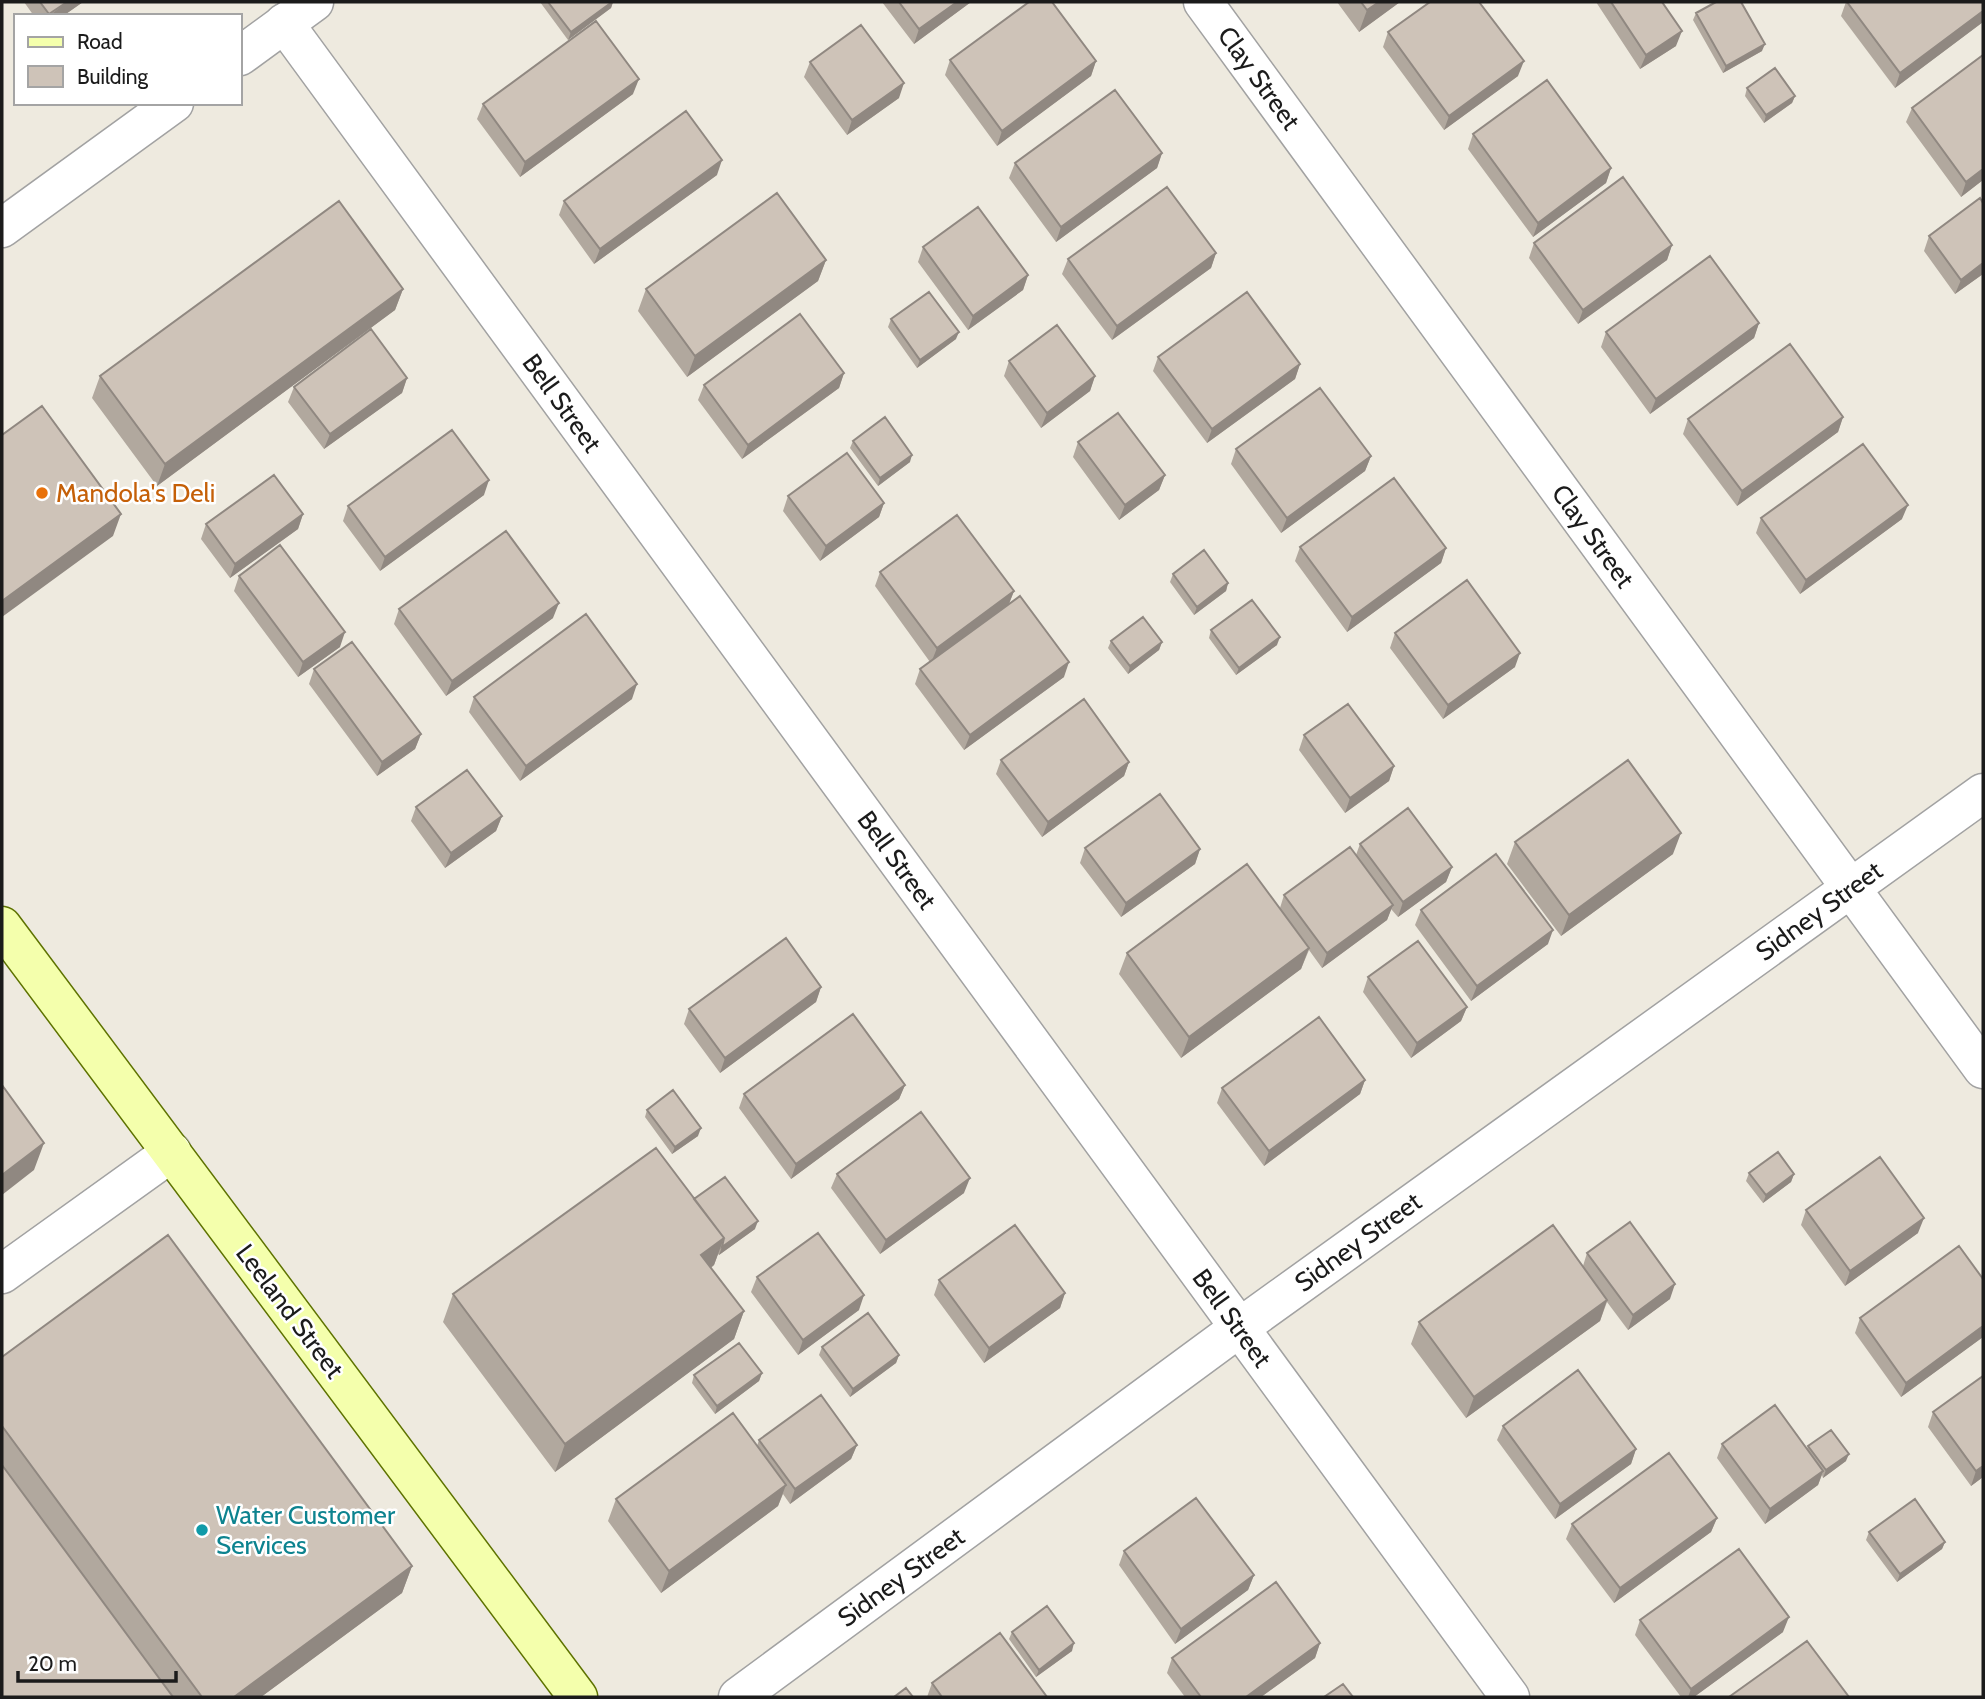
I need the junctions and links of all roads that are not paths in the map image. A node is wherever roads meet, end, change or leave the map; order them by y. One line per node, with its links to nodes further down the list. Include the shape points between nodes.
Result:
1 (1203, 2): 7 (street, Clay Street)
2 (299, 13): 3 (street); 12 (street, Bell Street)
3 (242, 55)
4 (171, 105): 5 (street)
5 (2, 228)
6 (1983, 793): 7 (street, Sidney Street)
7 (1850, 888): 9 (street, Clay Street); 12 (street, Sidney Street)
8 (2, 926): 10 (main road, Leeland Street)
9 (1983, 1069)
10 (172, 1152): 11 (street); 13 (main road, Leeland Street)
11 (2, 1274)
12 (1239, 1328): 14 (street, Sidney Street); 15 (street, Bell Street)
13 (578, 1697)
14 (737, 1697)
15 (1510, 1697)

